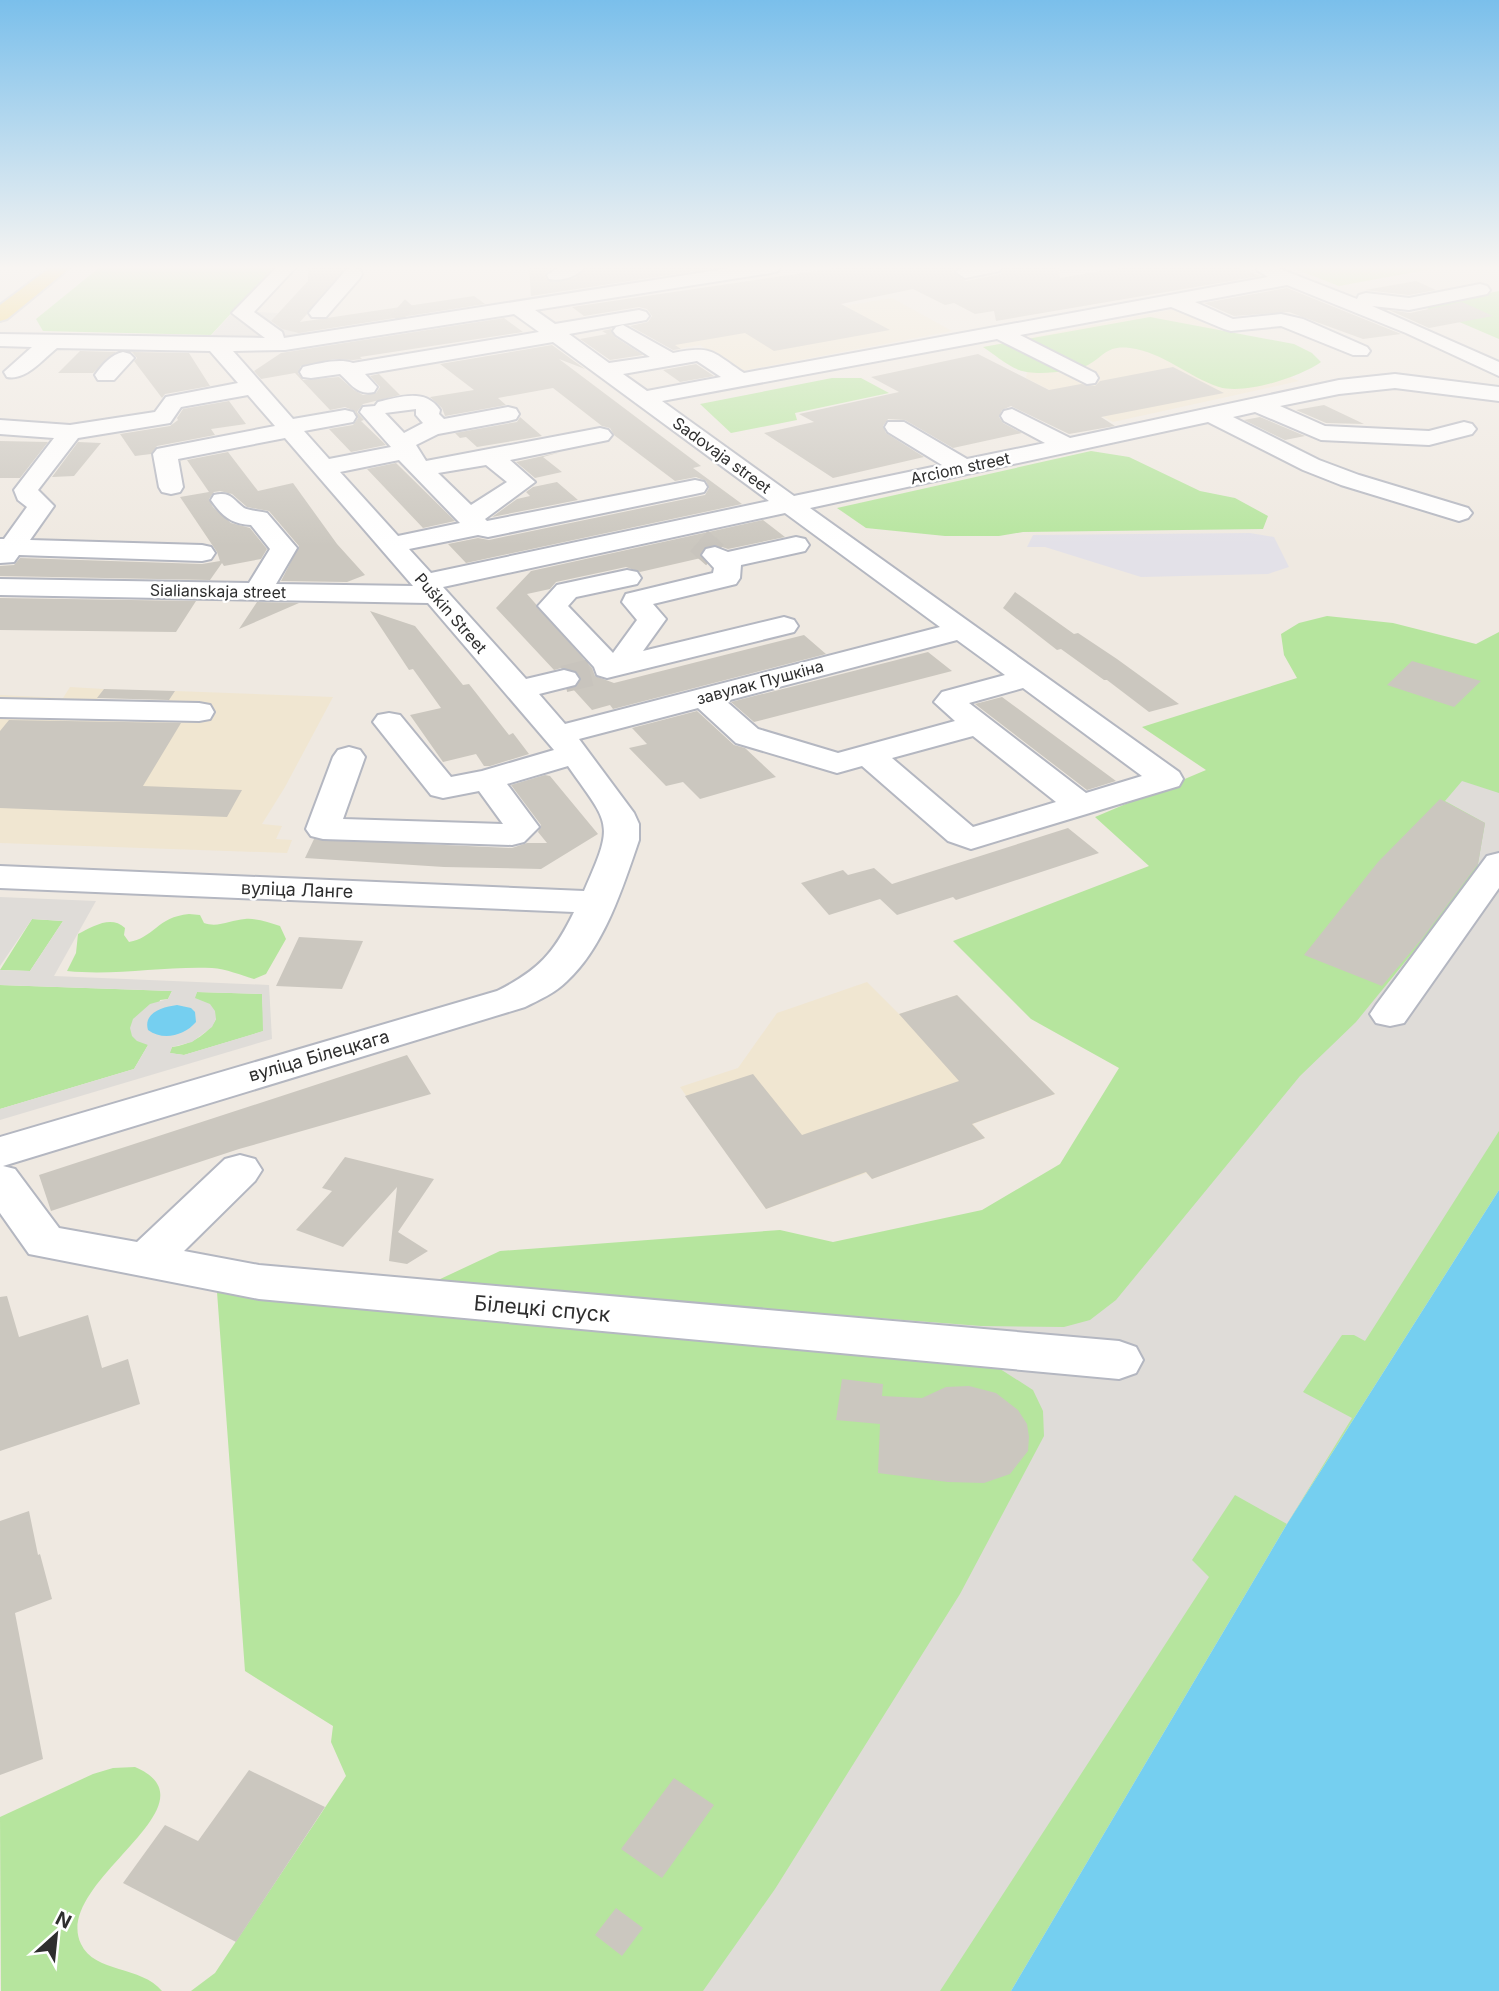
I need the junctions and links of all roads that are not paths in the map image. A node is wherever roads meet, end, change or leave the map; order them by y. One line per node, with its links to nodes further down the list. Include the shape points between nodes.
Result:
1 (29, 360): 16 (street)
2 (121, 360): 17 (street)
3 (229, 360): 12 (street, Puškin Street)
4 (243, 360): 12 (street)
5 (405, 360): 13 (street)
6 (591, 360): 14 (street, Sadovaja street)
7 (670, 360): 14 (street)
8 (710, 360): 20 (street)
9 (849, 360): 20 (street)
10 (1053, 360): 19 (street)
11 (1481, 360): 15 (street)
12 (233, 365): 18 (street, Puškin Street)
13 (349, 370): 18 (street, via 343,367); 24 (street)
14 (605, 370): 22 (street, Sadovaja street)
15 (1499, 370)
16 (15, 372)
17 (106, 375)
18 (280, 378): 31 (street, Puškin Street); 33 (street, via 174,402 162,418)
19 (1087, 378)
20 (740, 380): 22 (street)
21 (1499, 394): 23 (street, Arciom street, via 1395,381)
22 (644, 398): 43 (street, Sadovaja street)
23 (1258, 404): 26 (street, Arciom street); 32 (street, via 1321,433 1429,438)
24 (364, 413): 29 (street, via 420,402 430,411 427,415); 31 (street); 36 (street)
25 (508, 414): 29 (street)
26 (1210, 414): 35 (street, Arciom street); 44 (street, via 1350,480)
27 (1012, 416): 35 (street)
28 (0, 427): 33 (street)
29 (436, 427): 36 (street)
30 (896, 427): 38 (street)
31 (289, 428): 39 (street, Puškin Street); 40 (street, via 164,454)
32 (1464, 429)
33 (70, 432): 49 (street, via 26,490 41,506)
34 (600, 435): 37 (street)
35 (1066, 445): 38 (street, Arciom street)
36 (410, 456): 37 (street); 39 (street, via 408,451); 45 (street)
37 (491, 457): 45 (street, via 523,482)
38 (963, 467): 43 (street, Arciom street)
39 (323, 468): 47 (street, Puškin Street)
40 (171, 487)
41 (695, 487): 45 (street, via 488,529)
42 (223, 500): 54 (street, via 239,517 258,518 284,548)
43 (790, 505): 46 (street); 48 (street, Arciom street)
44 (1459, 513)
45 (474, 523): 47 (street)
46 (833, 536): 48 (street, via 797,545); 56 (street)
47 (391, 545): 53 (street, Puškin Street)
48 (704, 546): 53 (street, Arciom street); 57 (street, via 729,568 728,575 636,600 652,619)
49 (6, 550): 50 (street)
50 (202, 553)
51 (627, 578): 57 (street, via 567,591 551,607)
52 (0, 587): 54 (street, Sialianskaja street)
53 (430, 589): 54 (street, Sialianskaja street); 60 (street, Puškin Street)
54 (258, 592)
55 (784, 626): 57 (street)
56 (962, 630): 58 (street); 61 (street, завулак Пушкіна)
57 (610, 668)
58 (1028, 678): 64 (street, via 948,702); 71 (street, via 1167,779)
59 (564, 679): 60 (street)
60 (518, 690): 66 (street, Puškin Street)
61 (704, 697): 66 (street, завулак Пушкіна); 67 (street, via 747,736)
62 (0, 708): 63 (street)
63 (199, 712)
64 (965, 715): 67 (street); 68 (street); 71 (street)
65 (389, 722): 70 (street, завулак Пушкіна, via 443,788)
66 (566, 745): 70 (street, завулак Пушкіна); 74 (street, Puškin Street, via 622,824 622,840)
67 (793, 751): 68 (street, via 837,763)
68 (869, 755): 71 (street, via 968,838)
69 (349, 757): 70 (street, via 323,829 512,835 522,827)
70 (487, 780)
71 (1082, 806)
72 (1499, 863): 75 (street)
73 (0, 877): 74 (street, вуліца Ланге)
74 (594, 902): 76 (street, вуліца Білецкага, via 561,966 542,983 510,999)
75 (1391, 1014)
76 (0, 1152)
77 (240, 1170): 79 (street)
78 (0, 1180): 79 (street, Білецкі спуск, via 44,1242)
79 (146, 1261): 80 (street, Білецкі спуск, via 297,1286)
80 (1119, 1360)

